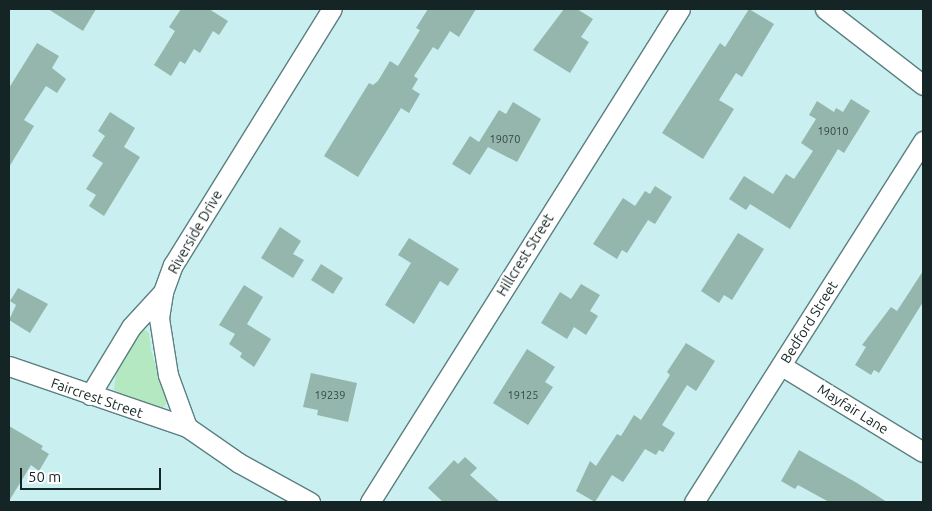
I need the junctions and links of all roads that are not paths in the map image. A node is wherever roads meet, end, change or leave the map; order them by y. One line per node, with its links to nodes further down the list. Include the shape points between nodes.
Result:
1 (332, 9): 6 (street, Riverside Drive, via 173,265)
2 (680, 9): 13 (street, Hillcrest Street)
3 (826, 9): 4 (street)
4 (923, 85)
5 (923, 141): 8 (street, Bedford Street)
6 (162, 292): 9 (street, via 131,327); 10 (street, Riverside Drive, via 161,342 168,375)
7 (9, 366): 9 (street, Faircrest Street)
8 (782, 366): 11 (street, Mayfair Lane); 14 (street, Bedford Street)
9 (90, 396): 10 (street, Faircrest Street)
10 (187, 427): 12 (street, via 239,463)
11 (923, 452)
12 (310, 502)
13 (370, 502)
14 (694, 502)

